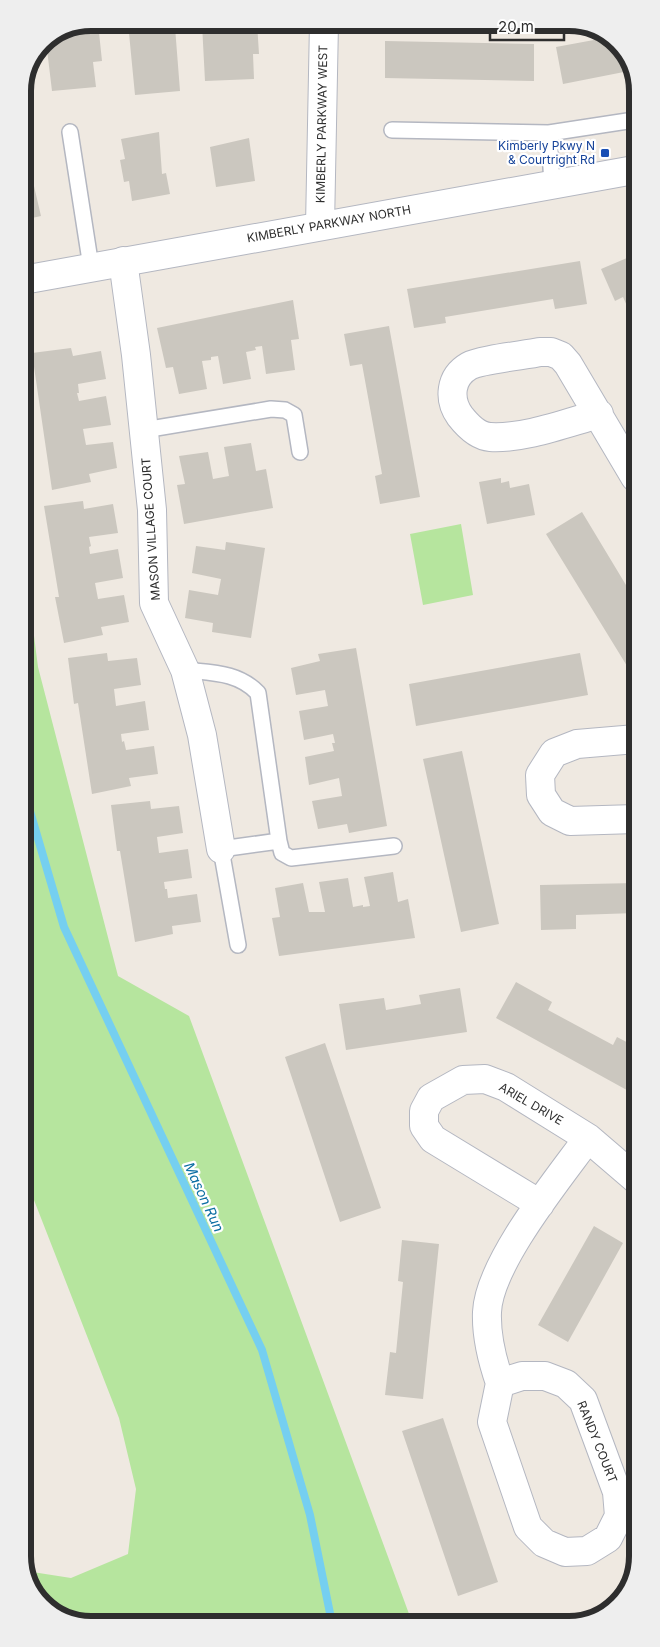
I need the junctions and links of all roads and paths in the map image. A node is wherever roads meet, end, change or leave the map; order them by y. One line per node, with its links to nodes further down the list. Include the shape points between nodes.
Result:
1 (324, 31): 8 (street, KIMBERLY PARKWAY WEST)
2 (629, 121): 5 (lane)
3 (392, 130): 5 (lane)
4 (70, 132): 10 (lane)
5 (549, 133): 7 (lane)
6 (629, 171): 7 (street, KIMBERLY PARKWAY NORTH)
7 (552, 185): 8 (street, KIMBERLY PARKWAY NORTH)
8 (320, 226): 9 (street, KIMBERLY PARKWAY NORTH)
9 (123, 262): 10 (street, KIMBERLY PARKWAY NORTH); 13 (street, MASON VILLAGE COURT)
10 (91, 267): 11 (street, KIMBERLY PARKWAY NORTH)
11 (31, 278)
12 (599, 414): 12 (street, via 564,425 488,437 468,427 455,410 451,393 456,377 470,366 552,352 568,364); 15 (street)
13 (144, 430): 14 (lane, via 271,409 285,410 294,415); 16 (street, MASON VILLAGE COURT, via 152,510 154,603)
14 (300, 452)
15 (629, 466)
16 (185, 670): 19 (lane, via 227,675 248,683 258,693); 21 (street, MASON VILLAGE COURT, via 202,735)
17 (629, 740): 18 (street, via 577,744 554,753 540,775 541,795 552,812 570,821)
18 (629, 820)
19 (280, 841): 20 (lane, via 282,853 291,858); 21 (lane)
20 (394, 846)
21 (221, 849): 22 (lane)
22 (238, 945)
23 (588, 1138): 24 (street, ARIEL DRIVE); 25 (street); 25 (street, ARIEL DRIVE, via 506,1088 485,1079 463,1080 431,1098 424,1111 424,1126 432,1139)
24 (629, 1173)
25 (540, 1204): 26 (street, via 500,1268 487,1310 490,1354)
26 (500, 1383): 26 (street, RANDY COURT, via 522,1376 545,1376 566,1384 583,1400 617,1492 619,1516 608,1538 587,1551 565,1552 544,1543 528,1527 492,1422)

